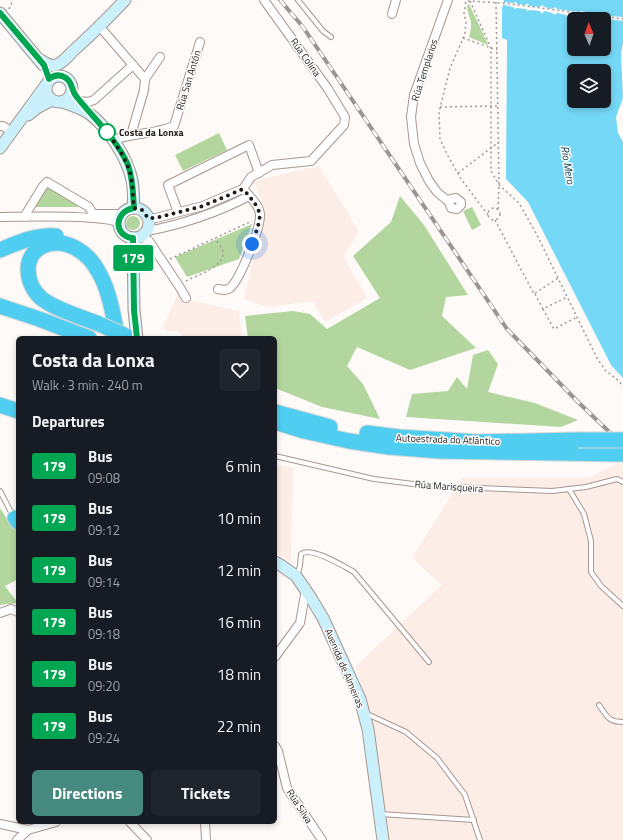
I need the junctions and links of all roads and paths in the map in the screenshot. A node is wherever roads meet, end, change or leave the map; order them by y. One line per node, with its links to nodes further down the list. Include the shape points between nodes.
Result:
1 (125, 0): 11 (main road)
2 (264, 0): 39 (street, Rúa Colina, via 345,117 344,124 310,161 272,165)
3 (298, 0): 12 (lane)
4 (396, 0): 9 (street)
5 (448, 0): 44 (street, Rúa Templarios, via 414,95 411,118 414,144 420,163 437,192)
6 (470, 1): 7 (path); 13 (path, via 466,1); 15 (path)
7 (496, 2): 10 (path); 16 (path)
8 (0, 13): 19 (main road)
9 (392, 14)
10 (623, 19)
11 (100, 27): 17 (main road); 20 (street)
12 (331, 37)
13 (463, 38): 15 (path); 29 (path, via 450,68)
14 (200, 42): 34 (street, Rúa San Antón, via 174,126)
15 (491, 48): 16 (path); 27 (path)
16 (497, 50): 28 (path)
17 (70, 54): 19 (main road, via 56,65 47,64); 21 (main road, via 65,69)
18 (160, 57): 22 (street)
19 (39, 59): 23 (main road, via 44,65)
20 (133, 65): 22 (street); 26 (street, via 94,100)
21 (68, 79): 23 (main road, via 56,76); 24 (main road)
22 (145, 79): 34 (street)
23 (47, 82): 25 (main road, via 46,94); 31 (main road)
24 (72, 91): 25 (main road, via 69,98); 26 (main road)
25 (57, 101): 30 (main road, via 80,108); 31 (main road, via 37,108)
26 (80, 101): 30 (main road)
27 (491, 106): 28 (path); 29 (path); 38 (path)
28 (498, 106): 36 (path)
29 (440, 107): 40 (path, via 440,139)
30 (89, 114): 35 (main road)
31 (21, 120): 33 (main road)
32 (0, 126): 33 (street)
33 (12, 132): 37 (main road)
34 (131, 136): 35 (street, Rúa San Antón)
35 (113, 140): 45 (main road, via 128,166)
36 (499, 142): 38 (path); 41 (path)
37 (0, 148)
38 (491, 148): 40 (path); 41 (path, via 491,171)
39 (259, 173): 42 (street, via 251,177); 47 (street, via 249,145 168,185)
40 (458, 173): 48 (path)
41 (499, 185): 46 (path); 59 (path, via 519,203)
42 (243, 189): 43 (street); 47 (street, via 203,206)
43 (249, 196): 51 (street, via 255,203); 55 (street)
44 (449, 202)
45 (134, 208): 52 (main road, via 142,210); 53 (main road, via 128,209)
46 (498, 210): 48 (path, via 495,208); 54 (path, via 500,216)
47 (178, 212): 52 (street)
48 (488, 215): 54 (path, via 491,220)
49 (0, 217): 50 (street)
50 (24, 217): 53 (street); 53 (street, via 47,182 89,206 94,214)
51 (260, 217): 56 (path); 61 (street, via 248,256 236,282 225,291)
52 (148, 218): 55 (main road, via 149,223)
53 (120, 219): 55 (main road, via 119,229 125,236)
54 (495, 220): 62 (path)
55 (144, 235): 58 (street); 76 (main road, via 134,310)
56 (215, 238): 58 (path); 60 (path, via 223,251 222,261)
57 (0, 250): 74 (highway, via 15,243 53,236 77,242 89,250 107,273)
58 (163, 262): 60 (street)
59 (558, 278): 62 (path); 63 (path)
60 (179, 286): 64 (street)
61 (218, 289)
62 (534, 294): 66 (path)
63 (567, 297): 66 (path); 68 (path)
64 (186, 298)
65 (0, 306): 73 (highway)
66 (543, 309): 68 (path, via 554,329)
67 (0, 316): 72 (highway)
68 (577, 317): 77 (path, via 605,370)
69 (116, 332): 70 (highway, bridge, via 104,282 98,270 81,251 61,243 41,247 34,253 29,262 29,281 41,298)
70 (116, 332)
71 (116, 332): 75 (highway, bridge)
72 (56, 336)
73 (84, 336)
74 (124, 336)
75 (126, 336)
76 (137, 336)
77 (623, 387)
78 (0, 405): 79 (highway)
79 (16, 410)
80 (277, 414): 82 (highway, Autoestrada do Atlántico, bridge, via 327,426 399,437 477,442); 83 (highway, Autoestrada do Atlántico, via 304,431)
81 (277, 433): 83 (highway, via 312,442 360,449)
82 (623, 440)
83 (389, 447): 84 (highway, Autoestrada do Atlántico, via 439,451)
84 (623, 454)
85 (277, 456): 87 (lane, Rúa Marisqueira, via 374,479 429,486 552,491)
86 (623, 482): 87 (lane, Rúa Marisqueira, via 617,479)
87 (569, 489): 93 (lane, via 584,514 591,542 591,572 601,586)
88 (0, 491): 89 (lane)
89 (16, 519)
90 (277, 563): 91 (main road, Avenida de Almeiras)
91 (296, 576): 92 (main road, Avenida de Almeiras); 97 (lane, via 304,551 339,563 354,572)
92 (306, 589): 96 (street, via 300,623); 99 (main road, Avenida de Almeiras, via 339,650)
93 (623, 606)
94 (16, 611): 95 (street, via 10,609)
95 (0, 613)
96 (277, 654)
97 (429, 662)
98 (599, 704): 100 (lane, via 610,719 614,722)
99 (364, 713): 102 (main road, Avenida de Almeiras); 103 (lane, via 406,732 437,758 465,795)
100 (623, 722)
101 (277, 749): 112 (street, Rúa Silva, via 287,788)
102 (379, 814): 103 (lane); 113 (main road, Avenida de Almeiras)
103 (474, 820): 114 (lane)
104 (0, 824): 108 (street)
105 (49, 824): 108 (street)
106 (132, 824): 110 (street)
107 (205, 824): 111 (street)
108 (28, 830): 109 (street)
109 (17, 840)
110 (147, 840)
111 (206, 840)
112 (322, 840)
113 (383, 840)
114 (480, 840)

